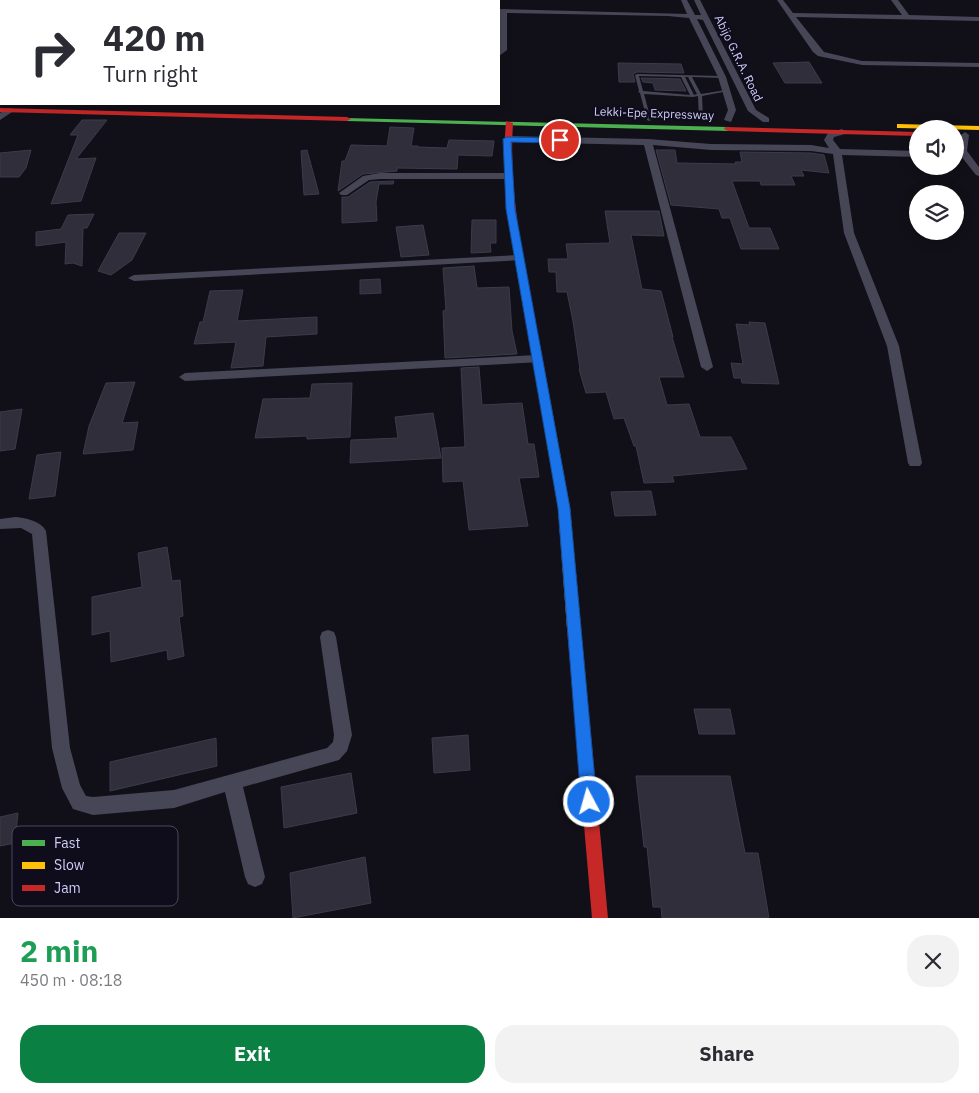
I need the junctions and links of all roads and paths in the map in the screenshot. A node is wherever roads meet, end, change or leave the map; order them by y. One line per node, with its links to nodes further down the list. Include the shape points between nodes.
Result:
1 (684, 0): 5 (street, Abijo G.R.A. Road)
2 (697, 0): 6 (street, Abijo G.R.A. Road)
3 (780, 0): 9 (street)
4 (894, 0): 10 (street)
5 (689, 9): 6 (street); 8 (street); 11 (street, Abijo G.R.A. Road)
6 (702, 9): 12 (street, Abijo G.R.A. Road)
7 (501, 11): 8 (street); 14 (street, via 503,50)
8 (668, 14): 11 (street)
9 (790, 16): 10 (street); 15 (street, via 816,50 832,57 862,63)
10 (907, 17): 13 (street)
11 (693, 18): 12 (street); 18 (street, Abijo G.R.A. Road)
12 (707, 18): 30 (street, Abijo G.R.A. Road, via 752,111)
13 (979, 19)
14 (500, 53)
15 (979, 65)
16 (689, 76): 17 (lane); 18 (lane); 21 (lane)
17 (683, 77): 20 (lane, via 637,75); 22 (lane)
18 (722, 77): 19 (street, Abijo G.R.A. Road)
19 (726, 90): 21 (lane); 29 (street, Abijo G.R.A. Road, via 732,110)
20 (640, 92): 22 (lane); 28 (lane)
21 (700, 95): 22 (lane); 27 (lane)
22 (693, 96)
23 (115, 105): 25 (main road, Lekki-Epe Expressway)
24 (6, 110): 25 (main road, Lekki-Epe Expressway); 26 (street)
25 (228, 111): 28 (main road, Lekki-Epe Expressway, via 460,113); 31 (main road, Lekki-Epe Expressway)
26 (0, 118)
27 (701, 119): 28 (main road, Lekki-Epe Expressway); 29 (main road, Lekki-Epe Expressway)
28 (649, 120)
29 (728, 120): 30 (main road, Lekki-Epe Expressway)
30 (766, 120): 32 (main road, Lekki-Epe Expressway)
31 (509, 123): 33 (main road, Lekki-Epe Expressway); 37 (main road)
32 (979, 128)
33 (842, 132): 34 (main road, Lekki-Epe Expressway); 39 (street, via 830,135 828,140)
34 (909, 134)
35 (964, 135): 36 (main road)
36 (979, 135)
37 (507, 139): 38 (street); 45 (main road)
38 (648, 142): 39 (street, via 711,147 811,148); 50 (street)
39 (837, 152): 42 (street); 52 (street, via 849,232 893,346)
40 (964, 152): 41 (street)
41 (979, 152)
42 (909, 154)
43 (964, 158): 44 (street)
44 (979, 173)
45 (508, 176): 46 (street, via 380,176 366,178); 47 (main road)
46 (344, 193)
47 (519, 258): 48 (street); 49 (main road)
48 (134, 278)
49 (537, 359): 51 (street); 57 (main road, via 564,508)
50 (707, 367)
51 (185, 377)
52 (915, 463)
53 (0, 524): 55 (street, via 28,523 39,531 61,748 71,788 80,803 93,806 174,799)
54 (328, 637): 55 (street, via 343,735 341,745 333,754)
55 (232, 782): 56 (street)
56 (255, 877)
57 (600, 918)

